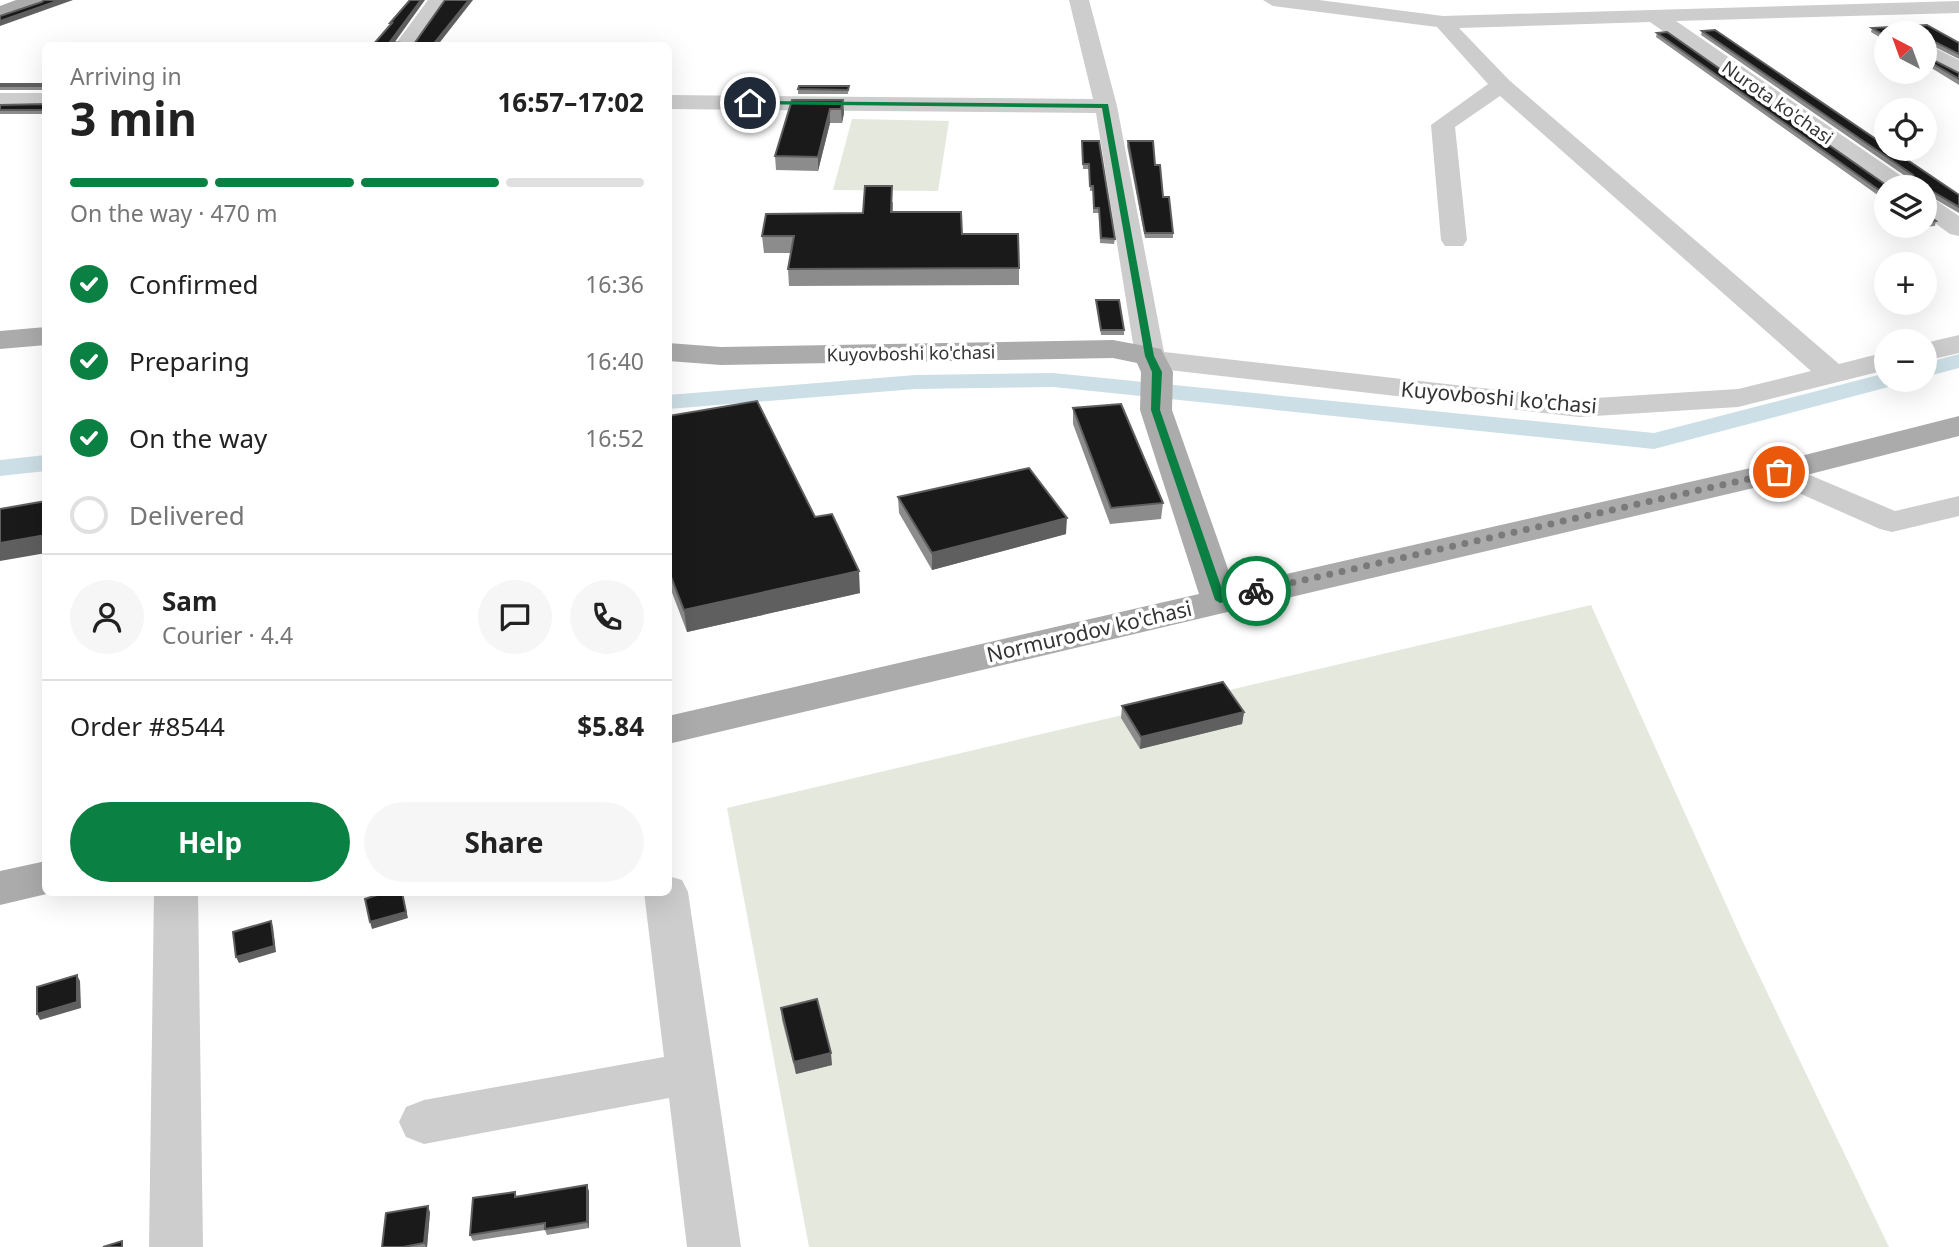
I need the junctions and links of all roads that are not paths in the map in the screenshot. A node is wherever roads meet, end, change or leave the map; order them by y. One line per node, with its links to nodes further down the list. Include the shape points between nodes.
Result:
1 (36, 0): 7 (main road)
2 (438, 0): 11 (street)
3 (1079, 0): 18 (street)
4 (1273, 0): 10 (street)
5 (1959, 7): 6 (street)
6 (1857, 10): 8 (street); 9 (street)
7 (0, 13)
8 (1655, 16): 10 (street); 19 (street, Nurota ko'chasi)
9 (1876, 21)
10 (1443, 22): 14 (street)
11 (407, 42)
12 (1937, 56): 13 (street)
13 (1959, 69)
14 (1501, 85): 22 (street, via 1443,125); 30 (street)
15 (0, 100): 16 (street)
16 (42, 100)
17 (672, 102): 18 (street)
18 (1105, 106): 28 (street)
19 (1883, 175)
20 (1937, 212): 21 (street)
21 (1959, 228)
22 (1454, 240)
23 (42, 336): 24 (main road)
24 (0, 340)
25 (1959, 344): 26 (street)
26 (1937, 349)
27 (672, 352): 28 (main road, Kuyovboshi ko'chasi, via 721,356 1113,349)
28 (1152, 362): 30 (street, Kuyovboshi ko'chasi, via 1579,408 1738,398); 34 (main road, via 1156,410)
29 (1874, 364): 30 (street, Kuyovboshi ko'chasi)
30 (1833, 374)
31 (1959, 426): 32 (main road, Normurodov ko'chasi)
32 (1779, 472): 33 (street, via 1892,522); 34 (main road, Normurodov ko'chasi)
33 (1958, 505)
34 (1220, 600): 35 (main road, Normurodov ko'chasi)
35 (672, 729)
36 (42, 878): 37 (main road)
37 (0, 888)
38 (176, 896): 42 (street)
39 (667, 896): 40 (street)
40 (691, 1073): 41 (street); 43 (street)
41 (424, 1122)
42 (176, 1247)
43 (714, 1247)

